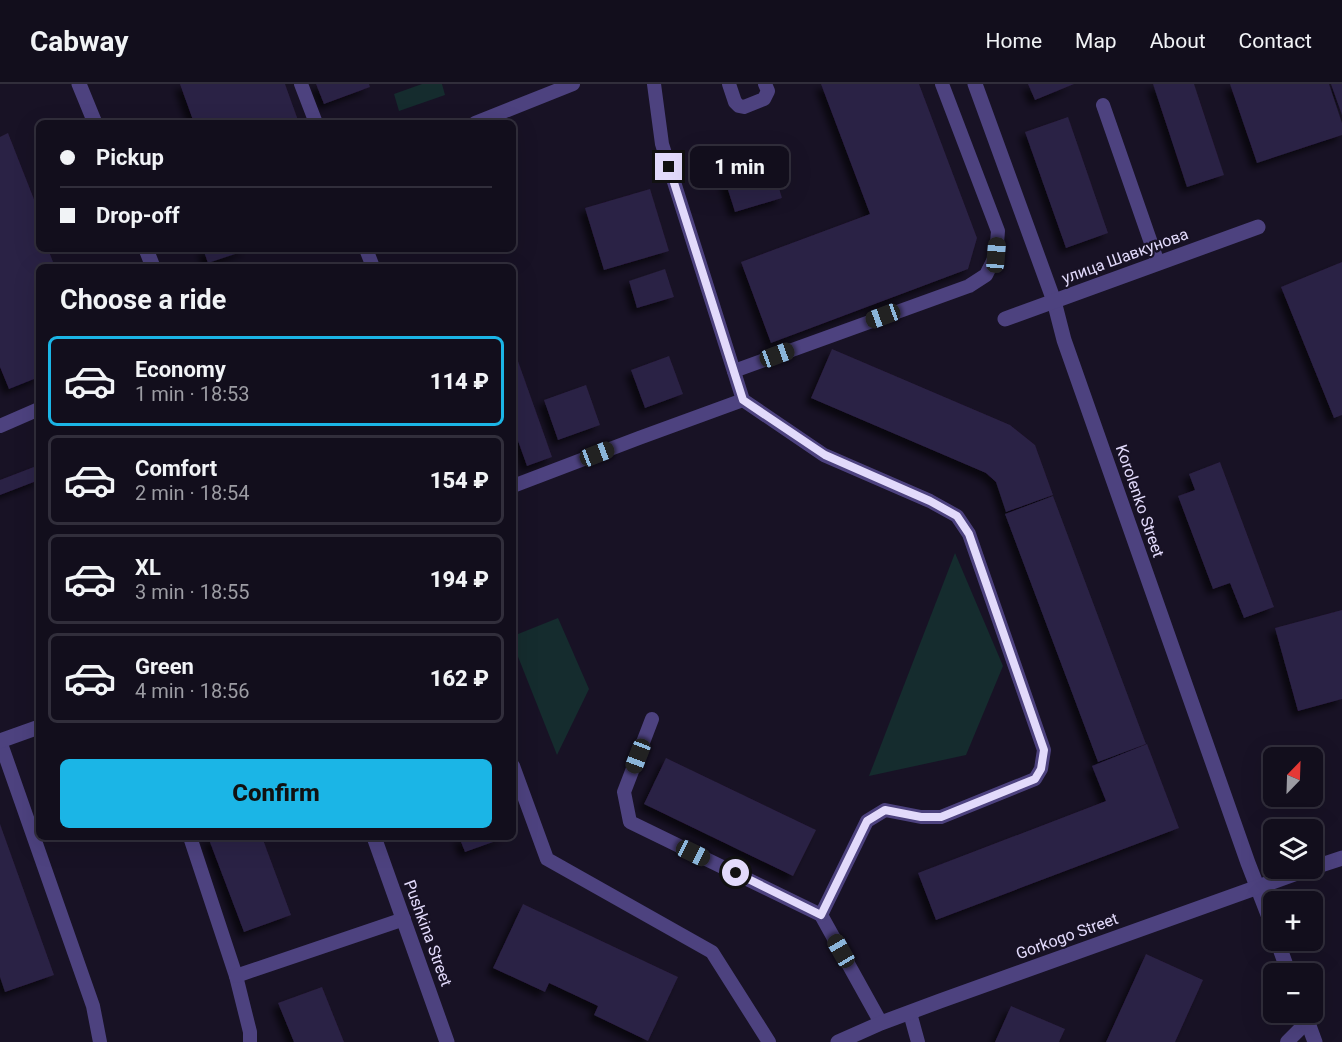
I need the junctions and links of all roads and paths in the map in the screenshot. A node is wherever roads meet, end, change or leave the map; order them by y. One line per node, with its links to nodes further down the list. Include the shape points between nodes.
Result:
1 (80, 84): 10 (street)
2 (301, 84): 11 (lane)
3 (573, 84): 12 (lane)
4 (654, 84): 17 (lane, via 662,144)
5 (729, 84): 6 (lane, via 735,102 744,107 764,99 768,91)
6 (765, 84)
7 (942, 84): 17 (lane, via 998,231 996,255 986,275 969,285)
8 (975, 84): 15 (street, Korolenko Street)
9 (1103, 105): 14 (lane)
10 (94, 120)
11 (315, 120)
12 (483, 120)
13 (1258, 227): 14 (street, улица Шавкунова)
14 (1158, 263): 15 (street, улица Шавкунова)
15 (1054, 301): 16 (street, улица Шавкунова); 31 (street, Korolenko Street, via 1064,340)
16 (1005, 319)
17 (734, 371): 18 (lane)
18 (743, 400): 21 (lane); 33 (lane, via 825,455 957,516 969,534 1044,750 1035,779 941,817 885,810 867,821)
19 (36, 410): 20 (lane)
20 (2, 422)
21 (516, 485)
22 (652, 719): 33 (lane, via 624,792 630,822)
23 (36, 728): 24 (street)
24 (0, 741): 40 (lane, via 93,1006)
25 (516, 774): 43 (lane, via 547,859 712,952)
26 (191, 840): 35 (lane)
27 (375, 840): 34 (street, Pushkina Street)
28 (1342, 858): 29 (street, Gorkogo Street)
29 (1323, 864)
30 (1280, 879): 31 (street, Gorkogo Street)
31 (1257, 887): 32 (street, Korolenko Street); 36 (street, Gorkogo Street)
32 (1263, 902)
33 (821, 915): 37 (lane)
34 (404, 919): 35 (lane); 42 (street, Pushkina Street)
35 (236, 976): 41 (lane)
36 (909, 1012): 37 (street, Gorkogo Street); 45 (lane)
37 (881, 1023): 44 (street, Gorkogo Street)
38 (1301, 1023): 46 (lane)
39 (1308, 1023): 47 (street)
40 (100, 1042)
41 (250, 1042)
42 (447, 1042)
43 (769, 1042)
44 (838, 1042)
45 (918, 1042)
46 (1287, 1042)
47 (1315, 1042)

